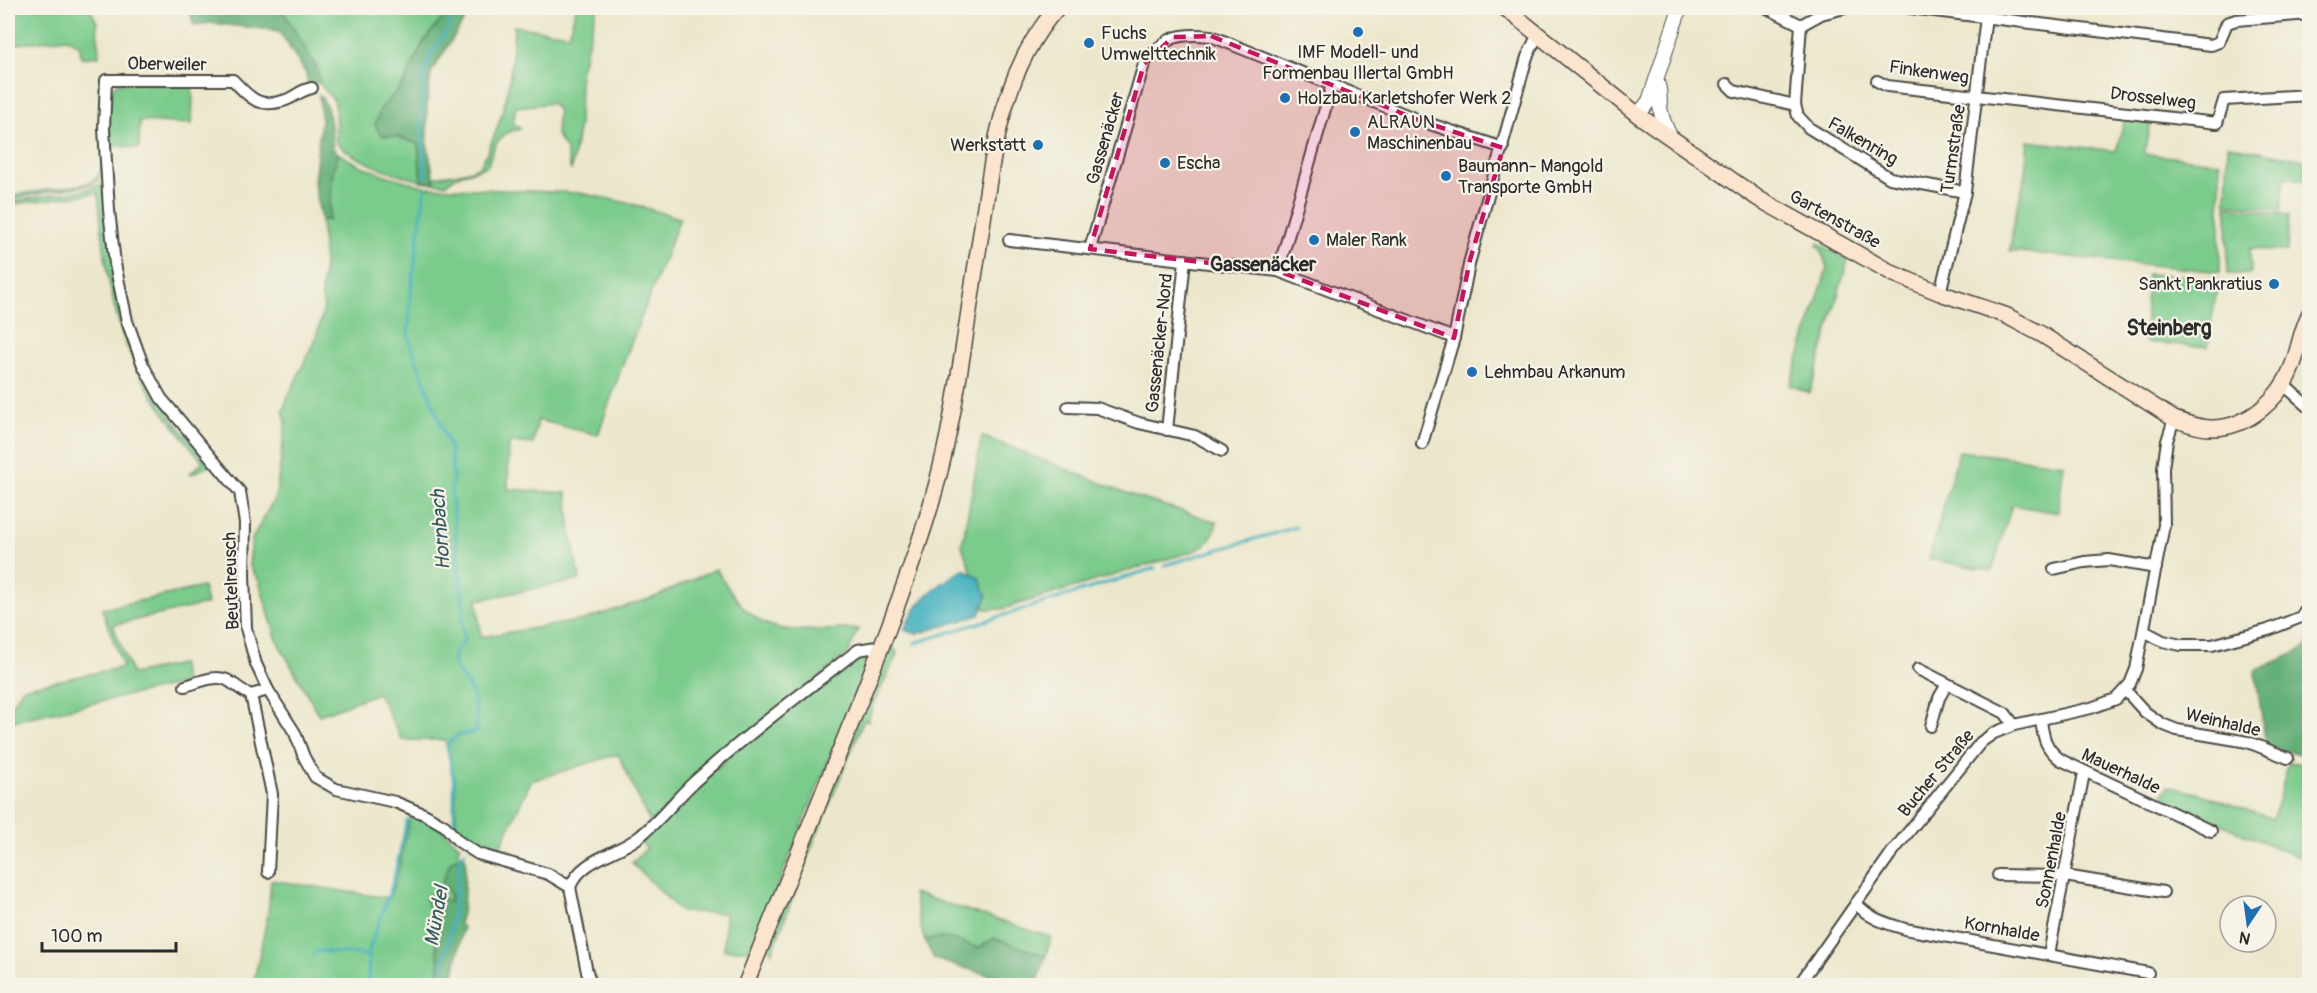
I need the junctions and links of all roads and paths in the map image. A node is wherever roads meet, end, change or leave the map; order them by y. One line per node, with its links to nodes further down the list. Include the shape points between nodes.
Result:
1 (1057, 8): 42 (main road, via 1023,58 999,124 943,458 916,556)
2 (1505, 8): 10 (main road, Gartenstraße)
3 (1680, 8): 11 (street)
4 (1767, 8): 9 (street)
5 (1845, 8): 9 (street, via 1821,14)
6 (1910, 8): 7 (street)
7 (1987, 12): 8 (street, via 2211,45 2219,42 2227,23 2236,20); 16 (street, Turmstraße)
8 (2310, 14)
9 (1801, 25): 18 (street)
10 (1538, 34): 19 (main road, Gartenstraße); 21 (street, via 1527,57)
11 (1657, 81): 19 (street); 20 (street, via 1663,124)
12 (1877, 81): 16 (street, Finkenweg, via 1887,86)
13 (1727, 84): 18 (street, via 1734,91)
14 (1332, 85): 21 (street, Gassenäcker, via 1421,121); 25 (street, Gassenäcker, via 1211,36 1173,37 1155,49 1144,64); 27 (street)
15 (312, 88): 22 (street, Oberweiler, via 267,103 251,99 233,80 106,80)
16 (1977, 95): 17 (street, Drosselweg, via 2217,123 2224,100); 23 (street, Turmstraße)
17 (2310, 95)
18 (1795, 105): 23 (street, Falkenring, via 1798,116 1809,128 1890,178)
19 (1638, 115): 20 (main road, Gartenstraße)
20 (1672, 140): 28 (main road, Gartenstraße, via 1759,199 1894,274)
21 (1503, 148): 30 (street, via 1470,260)
22 (107, 177): 46 (street, Beutelreusch, via 115,264 127,321 143,364 161,398 240,492 245,523 246,628)
23 (1965, 192): 28 (street, Turmstraße)
24 (1009, 240): 25 (street)
25 (1090, 249): 26 (street)
26 (1185, 260): 27 (street); 35 (street, Gassenäcker-Nord)
27 (1278, 271): 30 (street)
28 (1940, 293): 34 (main road, Gartenstraße, via 2005,315 2041,334)
29 (2310, 313): 31 (main road)
30 (1454, 338): 36 (street)
31 (2284, 385): 33 (street); 34 (main road, Gartenstraße, via 2256,413 2227,426 2195,426)
32 (1068, 407): 35 (street, Gassenäcker-Nord, via 1097,408)
33 (2310, 408)
34 (2174, 419): 38 (street, via 2163,468 2164,525)
35 (1167, 430): 37 (street, Gassenäcker-Nord, via 1195,436)
36 (1422, 444)
37 (1222, 451)
38 (2156, 568): 39 (street, via 2109,560); 41 (street)
39 (2054, 569)
40 (2306, 609): 41 (street, via 2301,617 2268,630 2212,645 2181,645)
41 (2144, 631): 47 (street, via 2136,669)
42 (882, 646): 58 (street, via 858,650 770,717 692,784 638,838 589,864); 64 (main road)
43 (1918, 669): 44 (street)
44 (1947, 684): 50 (street, via 2005,713); 51 (street)
45 (185, 686): 48 (street, via 219,677)
46 (268, 690): 48 (street); 58 (street, Beutelreusch, via 296,733 315,777 336,789 395,802 426,815 478,854 548,874)
47 (2126, 691): 49 (street, Bucher Straße, via 2091,708); 52 (street, Weinhalde, via 2162,724 2248,742)
48 (250, 695): 55 (street, via 272,794)
49 (2041, 720): 50 (street, Bucher Straße); 53 (street, Mauerhalde, via 2043,738 2050,751)
50 (2014, 725): 60 (street, Bucher Straße, via 1981,742)
51 (1931, 726)
52 (2288, 758)
53 (2084, 772): 54 (street, Mauerhalde); 57 (street, Sonnenhalde)
54 (2211, 831)
55 (268, 872)
56 (1998, 875): 57 (street)
57 (2065, 876): 59 (street); 61 (street, Sonnenhalde)
58 (570, 886): 63 (street)
59 (2163, 892)
60 (1856, 903): 61 (street, Kornhalde, via 1864,913 1905,929); 65 (street, Bucher Straße)
61 (2049, 954): 62 (street, Kornhalde)
62 (2148, 973)
63 (592, 986)
64 (745, 986)
65 (1798, 986)

